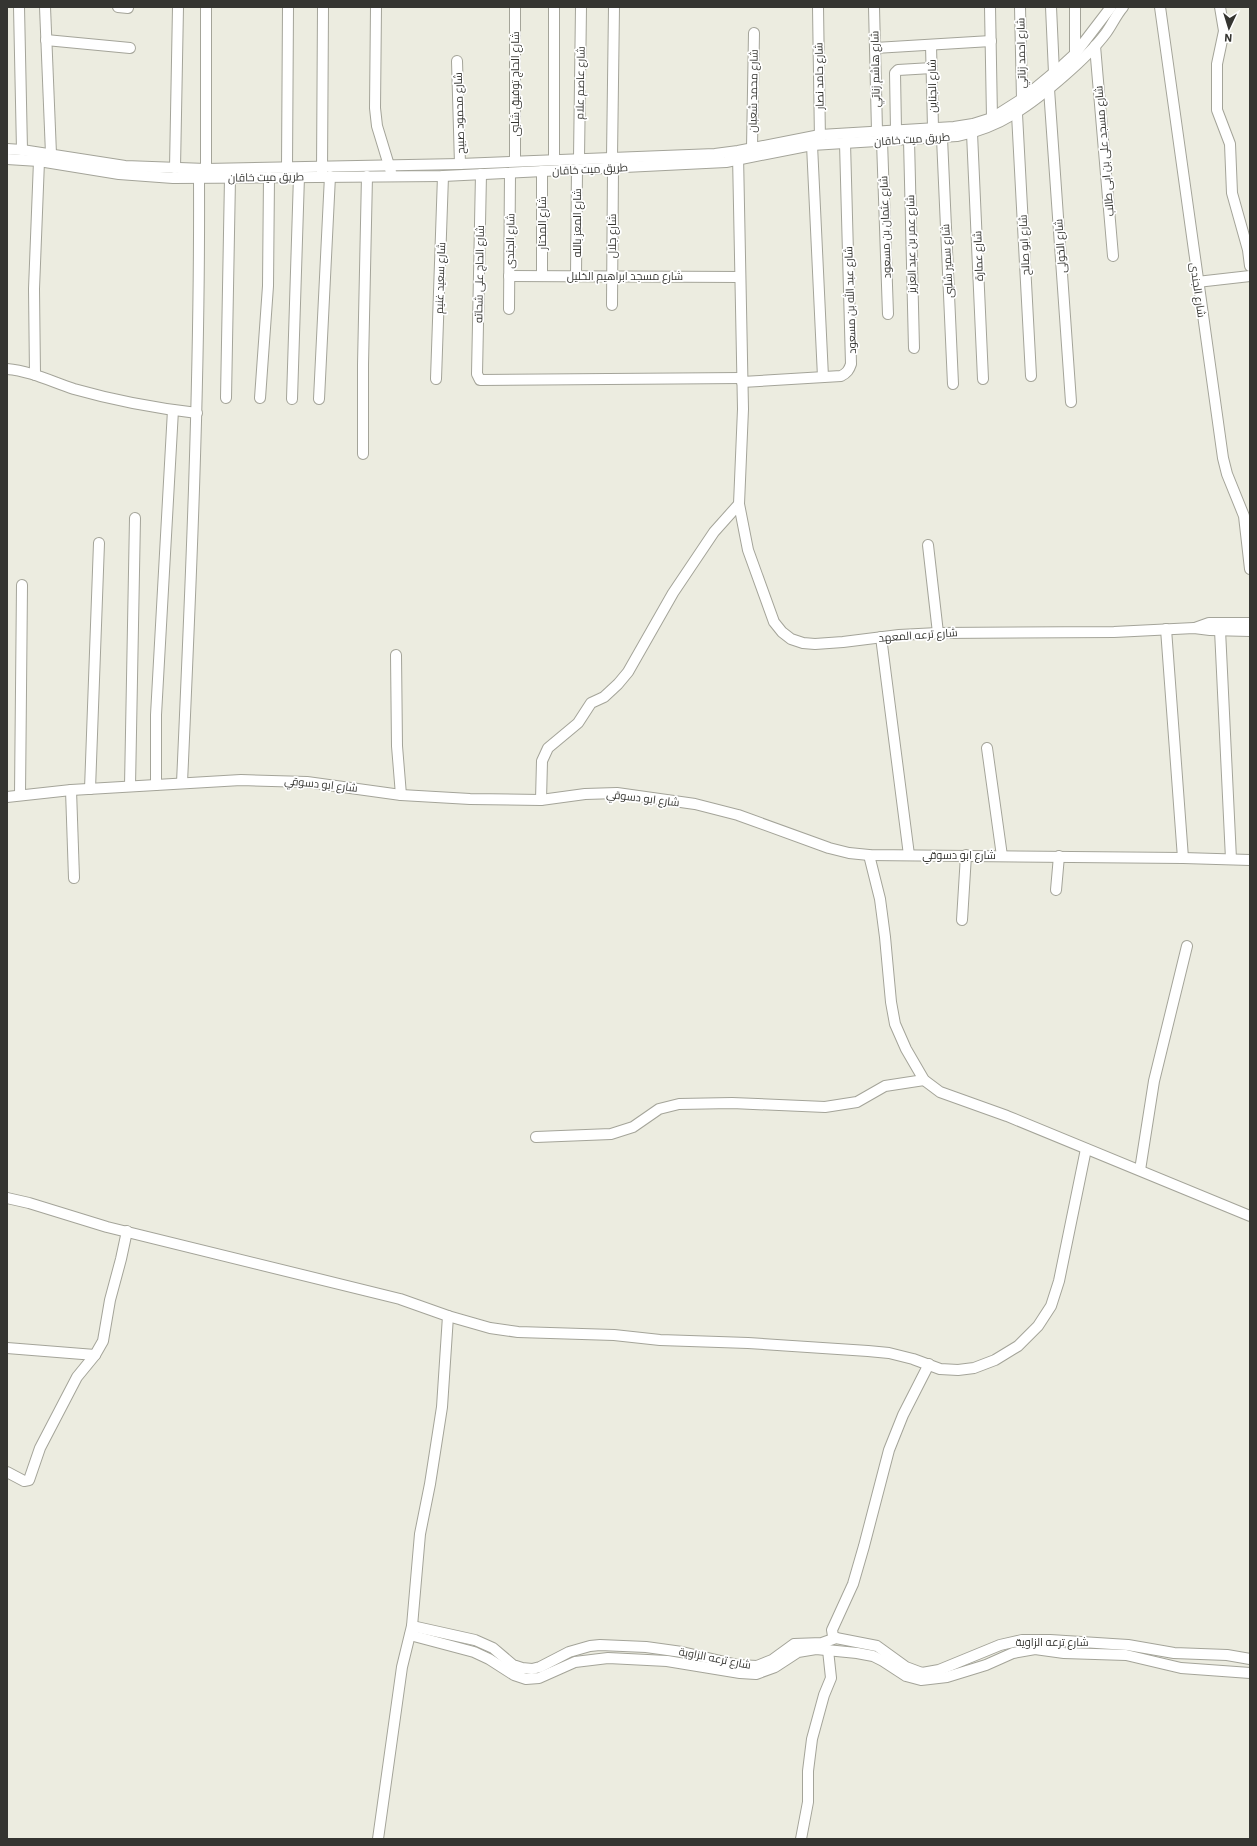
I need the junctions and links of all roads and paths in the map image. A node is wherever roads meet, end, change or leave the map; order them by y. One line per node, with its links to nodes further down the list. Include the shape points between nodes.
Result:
1 (19, 7): 48 (street)
2 (45, 7): 23 (street)
3 (178, 7): 60 (street)
4 (206, 7): 61 (street)
5 (288, 7): 58 (street)
6 (323, 7): 65 (street)
7 (376, 7): 63 (street, via 375,108 377,126)
8 (515, 7): 56 (street, شارع الحاج توفيق شلبى)
9 (554, 7): 54 (street)
10 (581, 7): 52 (street, شارع عاصم علام)
11 (614, 7): 51 (street)
12 (818, 7): 43 (street, شارع حامد نصار)
13 (874, 7): 28 (street, شارع هاشم زناتي)
14 (990, 7): 24 (street)
15 (1020, 7): 34 (street, شارع احمد زناتي)
16 (1051, 7): 32 (street)
17 (1075, 7): 29 (street)
18 (1111, 7): 29 (street, طريق ميت خاقان)
19 (1122, 7): 26 (street, طريق ميت خاقان)
20 (1160, 7): 83 (street, شارع الجندى)
21 (1220, 7): 74 (street, via 1224,31 1217,64 1217,110 1230,144 1232,193)
22 (754, 34): 46 (street, شارع محمد شعبان)
23 (46, 40): 27 (street); 49 (street)
24 (991, 41): 25 (street); 36 (street)
25 (931, 45): 28 (street); 31 (street, شارع الجناين)
26 (1095, 46): 33 (street, طريق ميت خاقان); 75 (street, شارع مسجد على بن ابى طالب)
27 (130, 48)
28 (875, 48): 39 (street, شارع هاشم زناتي)
29 (1075, 54): 32 (street, طريق ميت خاقان)
30 (457, 61): 57 (street, شارع محمود صبيح)
31 (932, 68): 37 (street, شارع الجناين); 38 (street, via 898,70 895,73)
32 (1054, 74): 34 (street, طريق ميت خاقان)
33 (1049, 89): 35 (street, طريق ميت خاقان); 101 (street, شارع الخولى)
34 (1022, 99): 36 (street, طريق ميت خاقان)
35 (1017, 114): 40 (street, طريق ميت خاقان); 91 (street, شارع ابو صالح)
36 (992, 118): 37 (street, طريق ميت خاقان, via 968,125)
37 (933, 128): 38 (street, طريق ميت خاقان)
38 (896, 130): 39 (street, طريق ميت خاقان)
39 (877, 131): 43 (street, طريق ميت خاقان)
40 (972, 133): 41 (street, طريق ميت خاقان); 94 (street, شارع عمارة)
41 (942, 138): 42 (street, طريق ميت خاقان); 96 (street, شارع سمير شلبى)
42 (909, 140): 44 (street, طريق ميت خاقان); 87 (street, شارع عمر بن عبد العزيز)
43 (817, 141): 45 (street, طريق ميت خاقان); 46 (street, طريق ميت خاقان); 50 (street, طريق ميت خاقان); 92 (street, شارع حامد نصار)
44 (882, 141): 45 (street, طريق ميت خاقان); 86 (street, شارع عثمان بن مسعود)
45 (845, 143): 92 (street, شارع عبد الله بن مسعود, via 851,364 841,376)
46 (752, 148): 50 (street, طريق ميت خاقان)
47 (7, 149): 48 (street, طريق ميت خاقان)
48 (22, 150): 49 (street, طريق ميت خاقان)
49 (51, 154): 60 (street, طريق ميت خاقان, via 125,166)
50 (738, 156): 51 (street, طريق ميت خاقان, via 715,154); 59 (street, طريق ميت خاقان, via 713,163); 82 (street, شارع ترعه المعهد)
51 (612, 157): 52 (street, طريق ميت خاقان)
52 (579, 158): 54 (street, طريق ميت خاقان)
53 (7, 159): 55 (street, طريق ميت خاقان)
54 (554, 160): 56 (street, طريق ميت خاقان)
55 (38, 161): 72 (street, طريق ميت خاقان, via 119,174); 90 (street, via 34,289)
56 (514, 161): 57 (street, طريق ميت خاقان)
57 (460, 164): 63 (street, طريق ميت خاقان)
58 (287, 167): 61 (street, طريق ميت خاقان); 65 (street, طريق ميت خاقان)
59 (612, 167): 62 (street, طريق ميت خاقان); 80 (street, شارع جلال)
60 (175, 168): 61 (street, طريق ميت خاقان)
61 (206, 169)
62 (577, 169): 64 (street, طريق ميت خاقان); 79 (street, شارع المعز بالله)
63 (391, 171): 65 (street, طريق ميت خاقان); 69 (street, طريق ميت خاقان); 70 (street, طريق ميت خاقان)
64 (542, 171): 66 (street, طريق ميت خاقان); 78 (street, شارع المختار)
65 (325, 173): 68 (street, طريق ميت خاقان); 69 (street, طريق ميت خاقان); 100 (street)
66 (510, 173): 67 (street, طريق ميت خاقان); 77 (street, شارع الجندى)
67 (481, 174): 70 (street, طريق ميت خاقان); 89 (street, شارع الحاج على شحاته)
68 (299, 176): 71 (street, طريق ميت خاقان); 99 (street)
69 (367, 176): 104 (street)
70 (443, 176): 93 (street, شارع سعيد غنيم)
71 (269, 177): 73 (street, طريق ميت خاقان); 98 (street, via 268,286)
72 (199, 178): 73 (street, طريق ميت خاقان); 103 (street, via 200,300)
73 (230, 178): 97 (street)
74 (1249, 250): 76 (street)
75 (1113, 256)
76 (1250, 266)
77 (509, 276): 78 (street, شارع مسجد ابراهيم الخليل); 85 (street, شارع الجندى)
78 (542, 276): 79 (street, شارع مسجد ابراهيم الخليل)
79 (576, 276): 80 (street, شارع مسجد ابراهيم الخليل)
80 (612, 276): 82 (street, شارع مسجد ابراهيم الخليل); 84 (street, شارع جلال)
81 (1250, 276): 83 (street)
82 (740, 277): 95 (street, شارع ترعه المعهد)
83 (1197, 282): 109 (street, شارع الجندى, via 1223,458 1244,516)
84 (612, 305)
85 (509, 309)
86 (888, 314)
87 (914, 348)
88 (7, 369): 90 (street)
89 (477, 374): 95 (street, شارع عبد الله بن مسعود, via 482,381)
90 (35, 375): 102 (street, via 129,404)
91 (1031, 376)
92 (823, 377): 95 (street, شارع عبد الله بن مسعود)
93 (436, 379)
94 (983, 379)
95 (742, 380): 105 (street, شارع ترعه المعهد, via 743,439)
96 (953, 384)
97 (226, 398)
98 (260, 398)
99 (292, 398)
100 (319, 399)
101 (1071, 402)
102 (173, 410): 103 (street); 121 (street, via 156,701)
103 (197, 413): 120 (street)
104 (362, 454)
105 (739, 504): 117 (street, شارع ترعه المعهد, via 748,550 774,622 782,632 791,639 809,643); 128 (street, via 714,532 673,593 628,672 611,692 591,703 578,723 548,748 542,761)
106 (135, 518): 122 (street)
107 (99, 544): 123 (street)
108 (928, 545): 116 (street)
109 (1250, 569)
110 (22, 584): 125 (street)
111 (1250, 623): 112 (street, شارع ترعه المعهد, via 1208,623)
112 (1194, 628): 113 (street, شارع ترعه المعهد); 114 (street, شارع ترعه المعهد)
113 (1166, 629): 116 (street, شارع ترعه المعهد, via 1114,632); 134 (street)
114 (1220, 630): 115 (street, شارع ترعه المعهد); 135 (street)
115 (1250, 631)
116 (938, 633): 117 (street, شارع ترعه المعهد)
117 (881, 637): 130 (street)
118 (396, 655): 126 (street, via 397,746)
119 (987, 748): 132 (street)
120 (182, 784): 121 (street, شارع ابو دسوقي); 126 (street, شارع ابو دسوقي, via 281,780)
121 (156, 785): 122 (street, شارع ابو دسوقي)
122 (130, 786): 123 (street, شارع ابو دسوقي)
123 (90, 789): 124 (street, شارع ابو دسوقي)
124 (71, 790): 125 (street, شارع ابو دسوقي); 137 (street)
125 (20, 795): 127 (street, شارع ابو دسوقي)
126 (402, 795): 128 (street, شارع ابو دسوقي)
127 (7, 797)
128 (541, 800): 129 (street, شارع ابو دسوقي, via 617,793 695,804 738,815 837,850)
129 (869, 855): 130 (street, شارع ابو دسوقي); 141 (street, via 880,899 895,1024 906,1050)
130 (909, 855): 131 (street, شارع ابو دسوقي)
131 (966, 855): 132 (street, شارع ابو دسوقي); 139 (street)
132 (1002, 856): 133 (street, شارع ابو دسوقي)
133 (1059, 856): 134 (street, شارع ابو دسوقي); 138 (street)
134 (1183, 858): 135 (street, شارع ابو دسوقي)
135 (1231, 859): 136 (street, شارع ابو دسوقي)
136 (1250, 860)
137 (74, 878)
138 (1056, 890)
139 (962, 920)
140 (1187, 946): 144 (street, via 1154,1081)
141 (924, 1080): 142 (street, via 885,1086 857,1102 844,1106 825,1108 712,1102 679,1104 659,1109 633,1128 622,1132); 143 (street, via 940,1092 1007,1116)
142 (536, 1137)
143 (1086, 1149): 144 (street); 151 (street, via 1059,1281 1051,1306 1038,1326 1018,1346 995,1360 974,1368 946,1369)
144 (1140, 1170): 146 (street)
145 (7, 1198): 147 (street)
146 (1250, 1216)
147 (127, 1231): 148 (street, via 400,1299); 150 (street, via 103,1341)
148 (448, 1316): 151 (street, via 490,1328 518,1332 614,1335 660,1340 868,1351); 153 (street, via 442,1407 420,1534)
149 (7, 1348): 150 (street)
150 (95, 1355): 152 (street, via 77,1377 40,1448 29,1480 24,1481)
151 (929, 1364): 154 (street, via 903,1415 889,1450 853,1584 832,1630)
152 (7, 1472)
153 (411, 1630): 154 (street, شارع ترعه الزاوية, via 475,1640 493,1648 513,1665 532,1669 569,1652 600,1645 646,1647 738,1665 757,1666 772,1660 794,1644 822,1643); 155 (street, شارع ترعه الزاوية, via 474,1652 526,1679 539,1678 575,1662 608,1658 667,1661 756,1674 769,1670 804,1650); 158 (street, via 402,1667)
154 (836, 1638): 156 (street, شارع ترعه الزاوية, via 877,1646 906,1667 922,1672 939,1670 1000,1645 1022,1640 1128,1645 1174,1653)
155 (828, 1650): 157 (street, شارع ترعه الزاوية, via 873,1656 906,1676 921,1680 947,1677 986,1665 1013,1653 1035,1649 1064,1653 1122,1654 1186,1669); 159 (street, via 831,1678 812,1739 808,1802)
156 (1250, 1658)
157 (1250, 1673)
158 (378, 1839)
159 (801, 1839)

